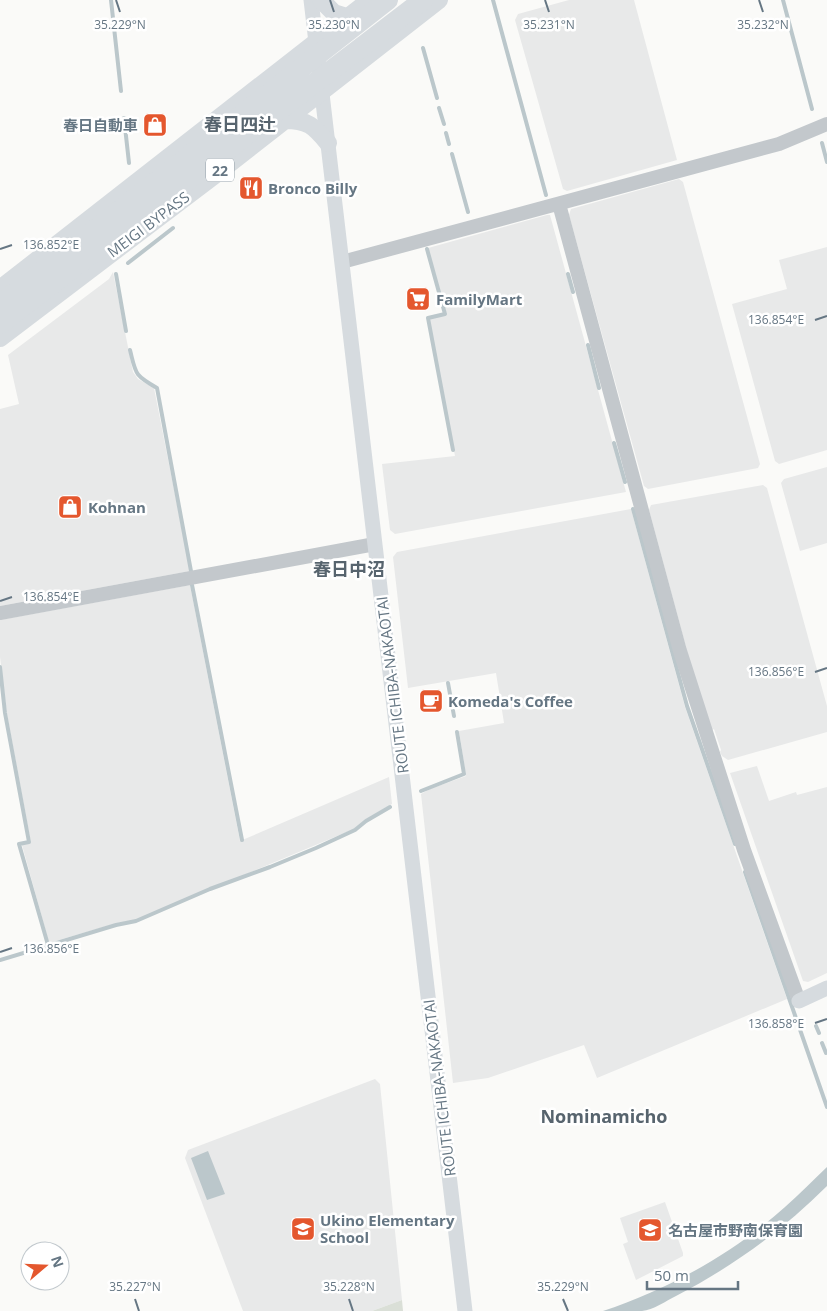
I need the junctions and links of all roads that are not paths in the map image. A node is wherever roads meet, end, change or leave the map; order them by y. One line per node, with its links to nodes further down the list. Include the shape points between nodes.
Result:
1 (311, 0): 8 (main road, ROUTE ICHIBA-NAKAOTAI)
2 (321, 0): 7 (highway, via 334,13)
3 (370, 0): 7 (highway)
4 (388, 0): 16 (highway)
5 (423, 0): 17 (highway)
6 (439, 0): 9 (highway, MEIGI BYPASS / 22)
7 (348, 17): 8 (highway)
8 (316, 40): 9 (main road, ROUTE ICHIBA-NAKAOTAI); 15 (highway)
9 (321, 92): 10 (highway, MEIGI BYPASS / 22); 12 (main road, ROUTE ICHIBA-NAKAOTAI)
10 (285, 120): 12 (highway, via 298,120 313,126); 18 (highway, MEIGI BYPASS / 22)
11 (827, 124): 13 (street, via 779,144)
12 (328, 143): 14 (main road, ROUTE ICHIBA-NAKAOTAI)
13 (559, 204): 14 (street); 22 (street, via 680,652 744,850)
14 (342, 262): 19 (main road, ROUTE ICHIBA-NAKAOTAI)
15 (0, 289)
16 (0, 304)
17 (0, 324)
18 (0, 338)
19 (375, 544): 20 (street); 23 (main road, ROUTE ICHIBA-NAKAOTAI)
20 (0, 613)
21 (827, 988): 22 (main road)
22 (799, 1001)
23 (465, 1311)

